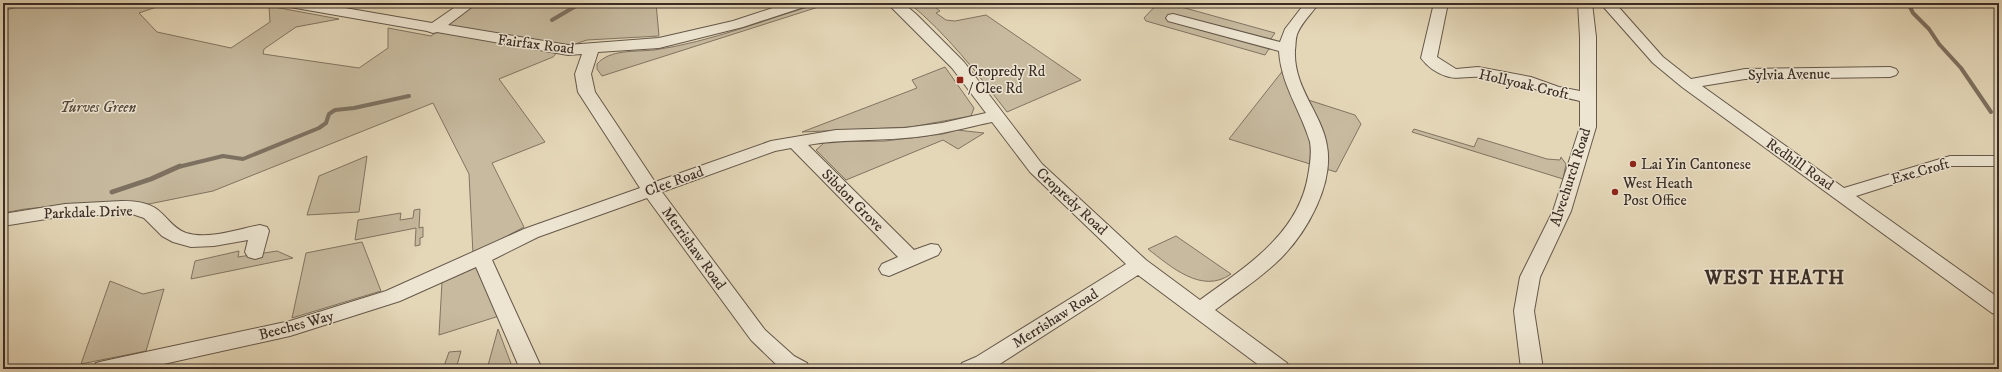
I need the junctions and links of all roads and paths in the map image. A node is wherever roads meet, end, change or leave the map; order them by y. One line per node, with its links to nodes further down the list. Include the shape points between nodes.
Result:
1 (290, 3): 8 (street, Fairfax Road)
2 (470, 3): 11 (street)
3 (802, 3): 13 (street, Fairfax Road, via 738,24 659,43)
4 (894, 3): 17 (street, Cropredy Road, via 913,18 958,64)
5 (1312, 3): 12 (street, via 1294,26 1288,38)
6 (1442, 3): 16 (street, Hollyoak Croft, via 1429,58 1441,68 1464,80 1470,72 1478,72 1531,82 1555,91)
7 (1585, 4): 9 (street, Redhill Road); 16 (street, Alvechurch Road)
8 (314, 5): 11 (street, Fairfax Road)
9 (1609, 6): 15 (street, Redhill Road, via 1658,60)
10 (1173, 17): 12 (street)
11 (433, 29): 13 (street, Fairfax Road, via 560,49)
12 (1288, 49): 30 (street, via 1288,64 1297,92 1319,143 1319,167 1312,198 1275,253)
13 (591, 50): 20 (street, Merrishaw Road, via 583,65 584,89)
14 (1890, 72): 15 (street, Sylvia Avenue, via 1745,74)
15 (1688, 84): 21 (street, Redhill Road)
16 (1589, 98): 37 (street, Alvechurch Road, via 1588,127 1562,211 1530,277 1524,311)
17 (996, 116): 18 (street, Clee Road, via 913,132 836,135); 27 (street, Cropredy Road, via 1036,168)
18 (796, 142): 20 (street, Clee Road, via 771,146); 26 (street, Sibdon Grove)
19 (1999, 161): 21 (street, Exe Croft, via 1950,161)
20 (650, 189): 25 (street, Clee Road, via 531,233); 34 (street, Merrishaw Road, via 758,335 786,362)
21 (1843, 194): 29 (street, Redhill Road)
22 (3, 220): 24 (street, Parkdale Drive, via 91,209 142,210 154,215 164,229 188,241 206,241 260,231)
23 (931, 250): 26 (street)
24 (255, 252)
25 (481, 257): 31 (street, Beeches Way, via 392,296 290,328); 33 (street)
26 (911, 259): 28 (street)
27 (1139, 265): 30 (street, Cropredy Road); 35 (street, Merrishaw Road, via 984,363)
28 (889, 269)
29 (1999, 308)
30 (1200, 311): 36 (street, Cropredy Road)
31 (163, 362): 32 (street, Beeches Way)
32 (104, 369)
33 (531, 369)
34 (799, 369)
35 (970, 369)
36 (1279, 369)
37 (1532, 369)

